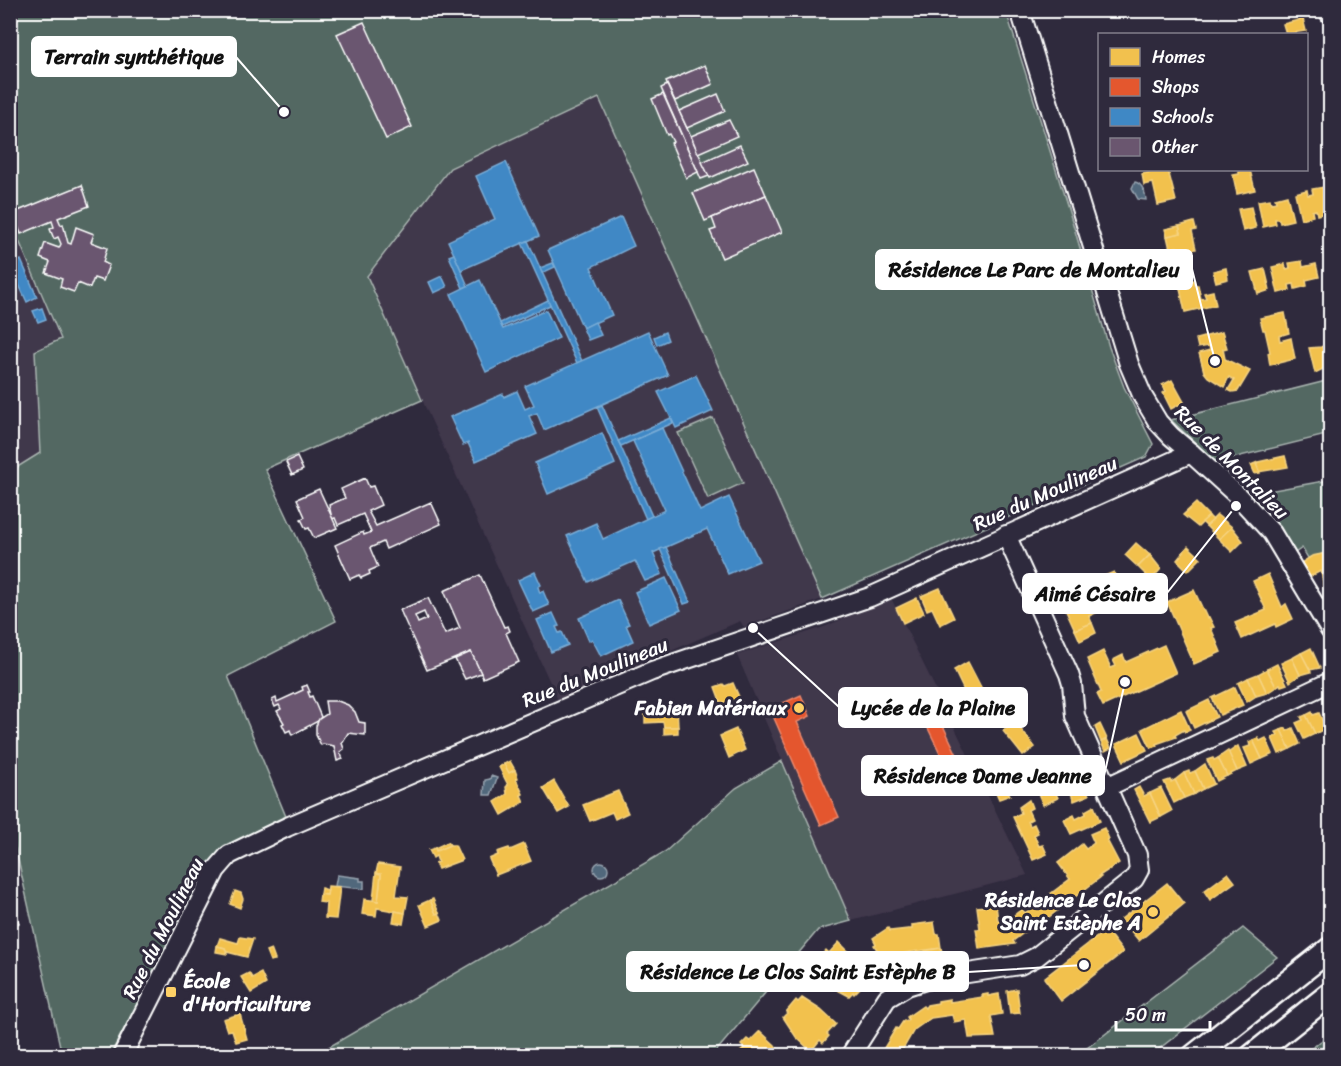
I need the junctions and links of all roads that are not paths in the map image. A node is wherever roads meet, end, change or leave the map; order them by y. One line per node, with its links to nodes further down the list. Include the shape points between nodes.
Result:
1 (1020, 10): 2 (street, Rue de Montalieu, via 1129,364 1158,422)
2 (1191, 453): 3 (street, Rue du Moulineau); 4 (street, Rue de Montalieu, via 1272,533)
3 (1006, 535): 6 (street, via 1069,674 1075,716); 9 (street, Rue du Moulineau, via 870,597 633,680 229,855 216,870)
4 (1330, 630)
5 (1330, 682): 6 (street)
6 (1107, 787): 10 (street, via 1137,855 1139,870 1134,879 1036,957 1020,965 929,979 887,998)
7 (1330, 949): 11 (main road)
8 (1330, 994): 12 (main road)
9 (122, 1056)
10 (850, 1056)
11 (1194, 1056)
12 (1252, 1056)

